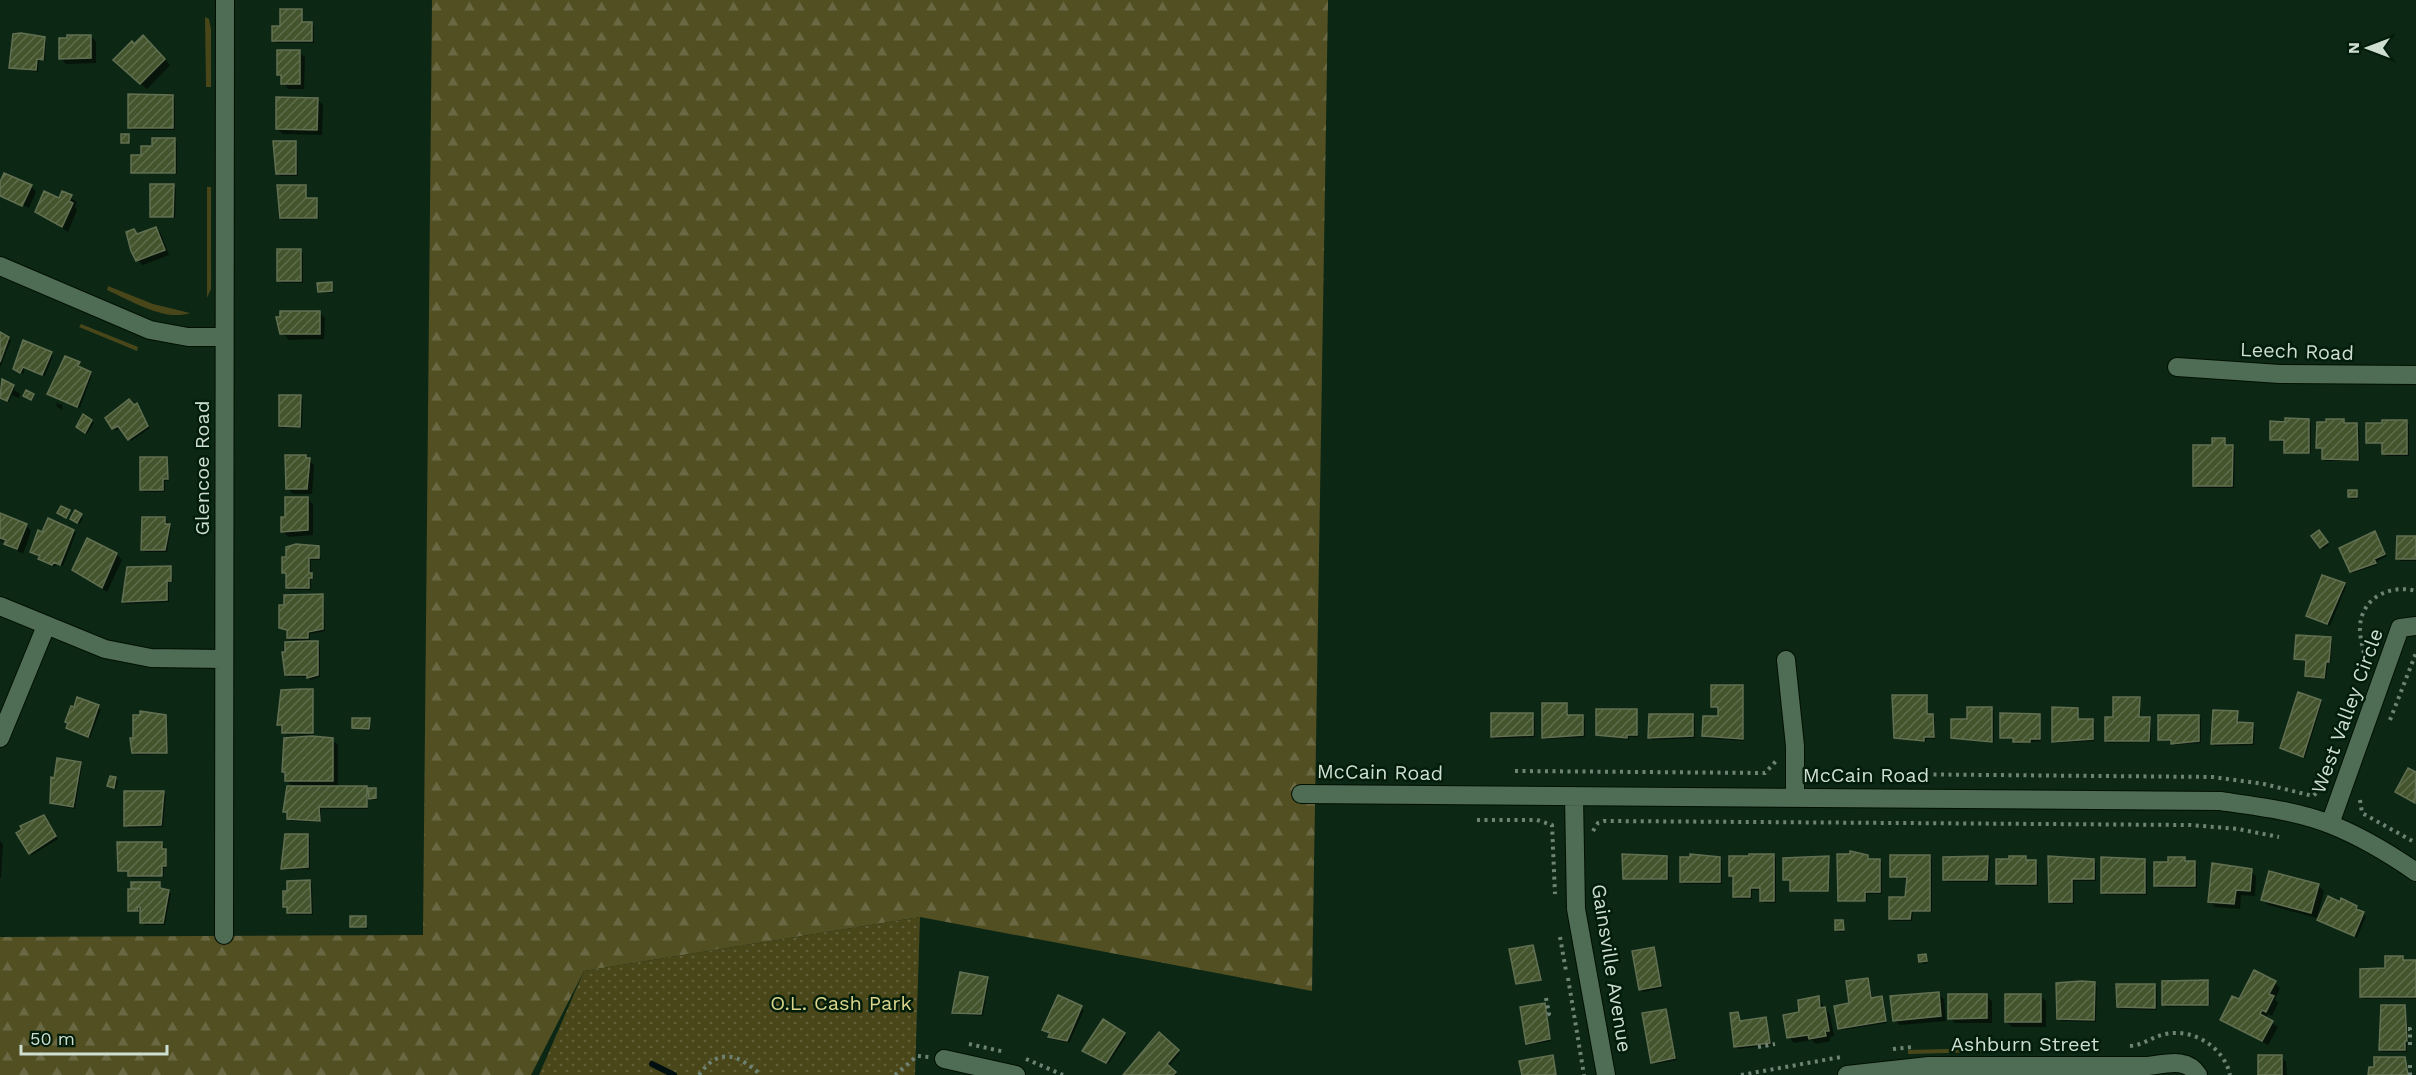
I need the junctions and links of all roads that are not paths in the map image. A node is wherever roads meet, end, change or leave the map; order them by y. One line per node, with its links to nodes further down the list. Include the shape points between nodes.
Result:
1 (225, 0): 3 (street, Glencoe Road)
2 (0, 266): 3 (street, via 150,330)
3 (224, 336): 9 (street, Glencoe Road)
4 (2177, 367): 5 (street, Leech Road, via 2280,374)
5 (2416, 375)
6 (0, 606): 7 (street)
7 (46, 626): 9 (street, via 124,653 171,660); 11 (street)
8 (2416, 626): 15 (street, West Valley Circle, via 2400,628 2396,636 2384,680)
9 (223, 659): 17 (street, Glencoe Road)
10 (1786, 660): 14 (street)
11 (0, 738)
12 (1301, 794): 13 (street, McCain Road)
13 (1574, 796): 14 (street, McCain Road); 20 (street, Gainsville Avenue, via 1576,909)
14 (1795, 796): 15 (street, McCain Road, via 2191,800 2252,806)
15 (2330, 824): 16 (street, McCain Road)
16 (2416, 872)
17 (224, 935)
18 (944, 1059): 19 (street)
19 (1016, 1075)
20 (1606, 1075)
21 (1847, 1075): 22 (street, Ashburn Street, via 1929,1066 2174,1063 2184,1064)
22 (2198, 1075)

